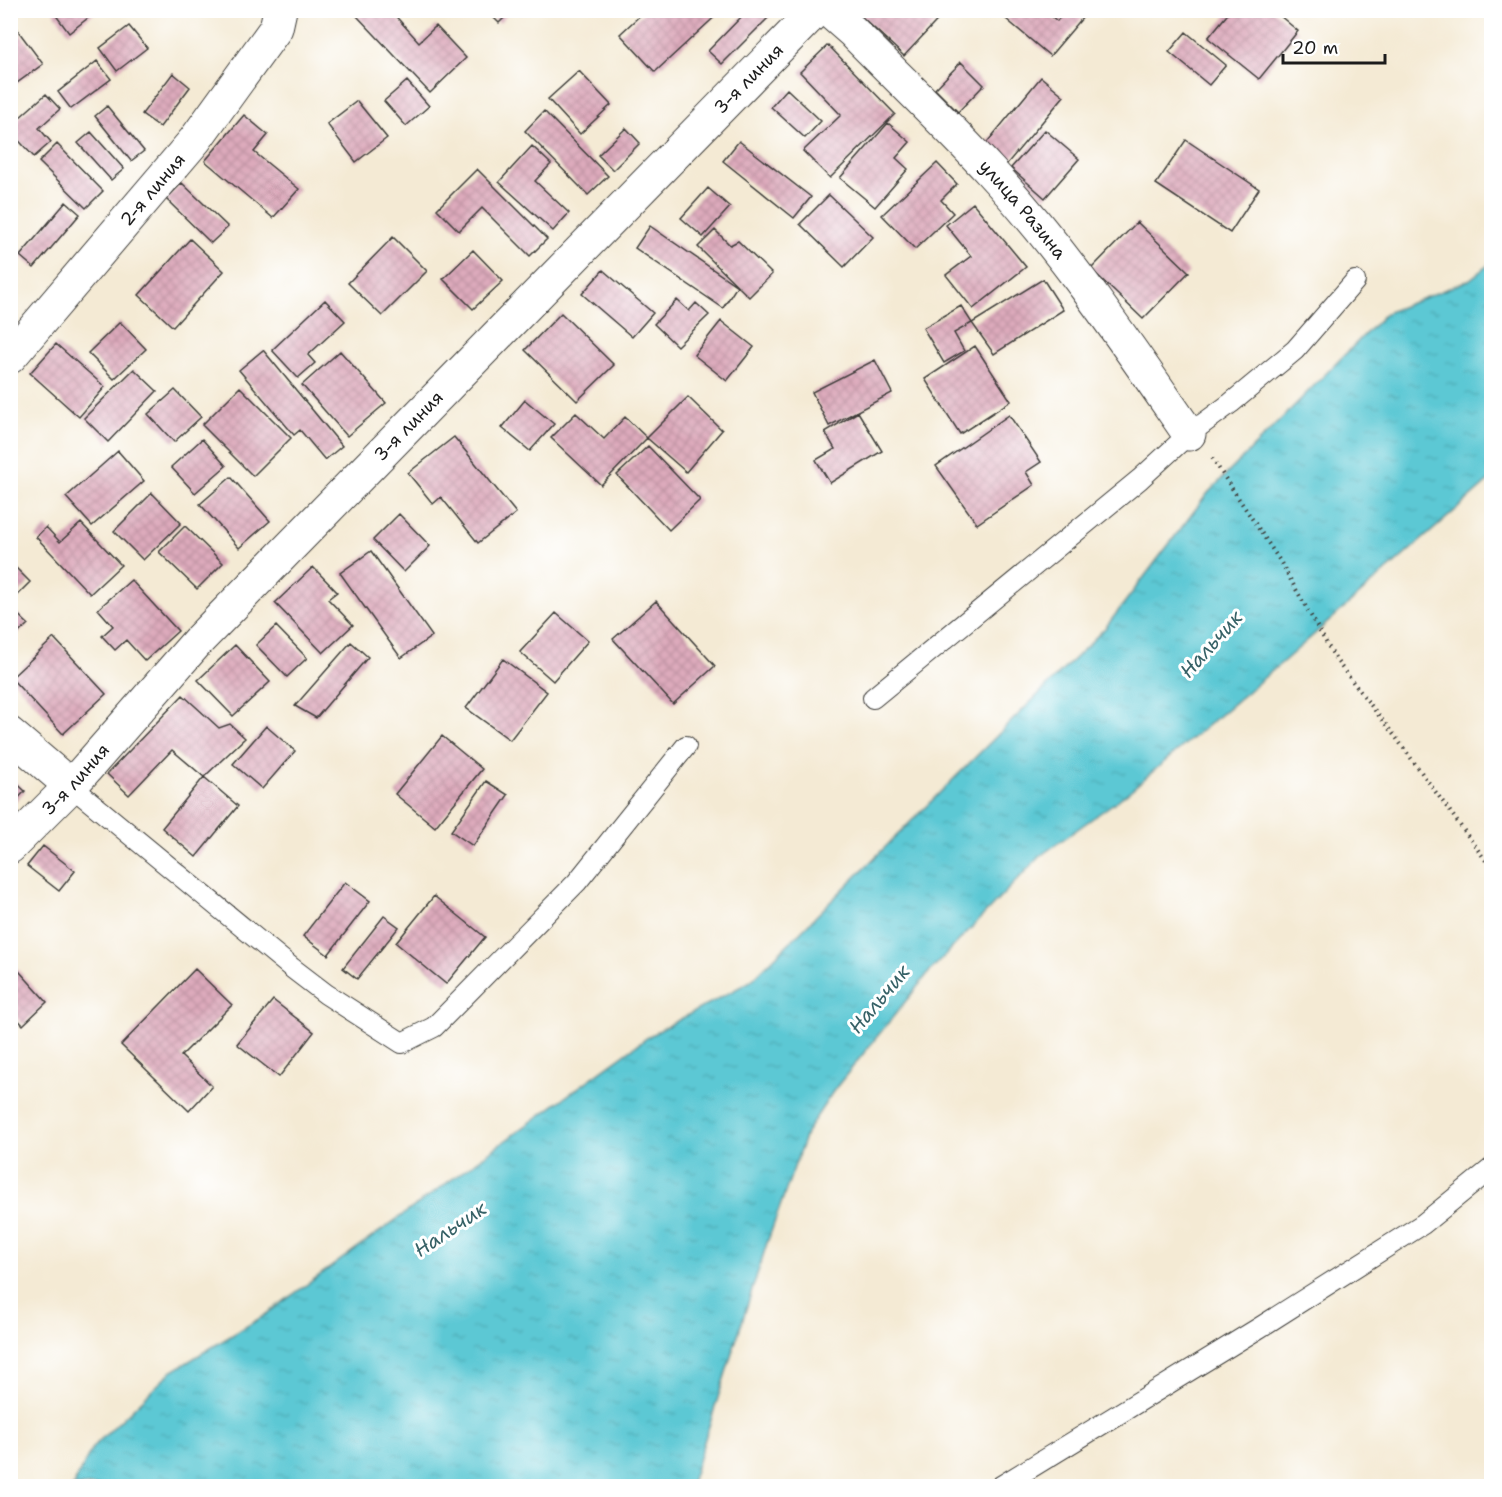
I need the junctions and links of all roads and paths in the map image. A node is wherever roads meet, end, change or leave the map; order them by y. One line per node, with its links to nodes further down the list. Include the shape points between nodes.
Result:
1 (280, 10): 5 (street, 2-я линия, via 276,28 195,140)
2 (816, 10): 10 (street, 3-я линия, via 198,641)
3 (828, 10): 6 (street, улица Разина, via 990,172 1034,223 1105,312)
4 (1355, 281): 6 (lane, via 1295,350)
5 (10, 357)
6 (1188, 434): 7 (lane, via 1140,479); 12 (path, via 1209,454 1280,561 1336,660)
7 (873, 698)
8 (10, 734): 10 (street)
9 (686, 746): 10 (lane, via 577,882 434,1027 402,1043 292,968)
10 (71, 786): 11 (street, 3-я линия)
11 (10, 847)
12 (1491, 869)
13 (1491, 1168): 14 (lane, via 1423,1224)
14 (1001, 1486)

